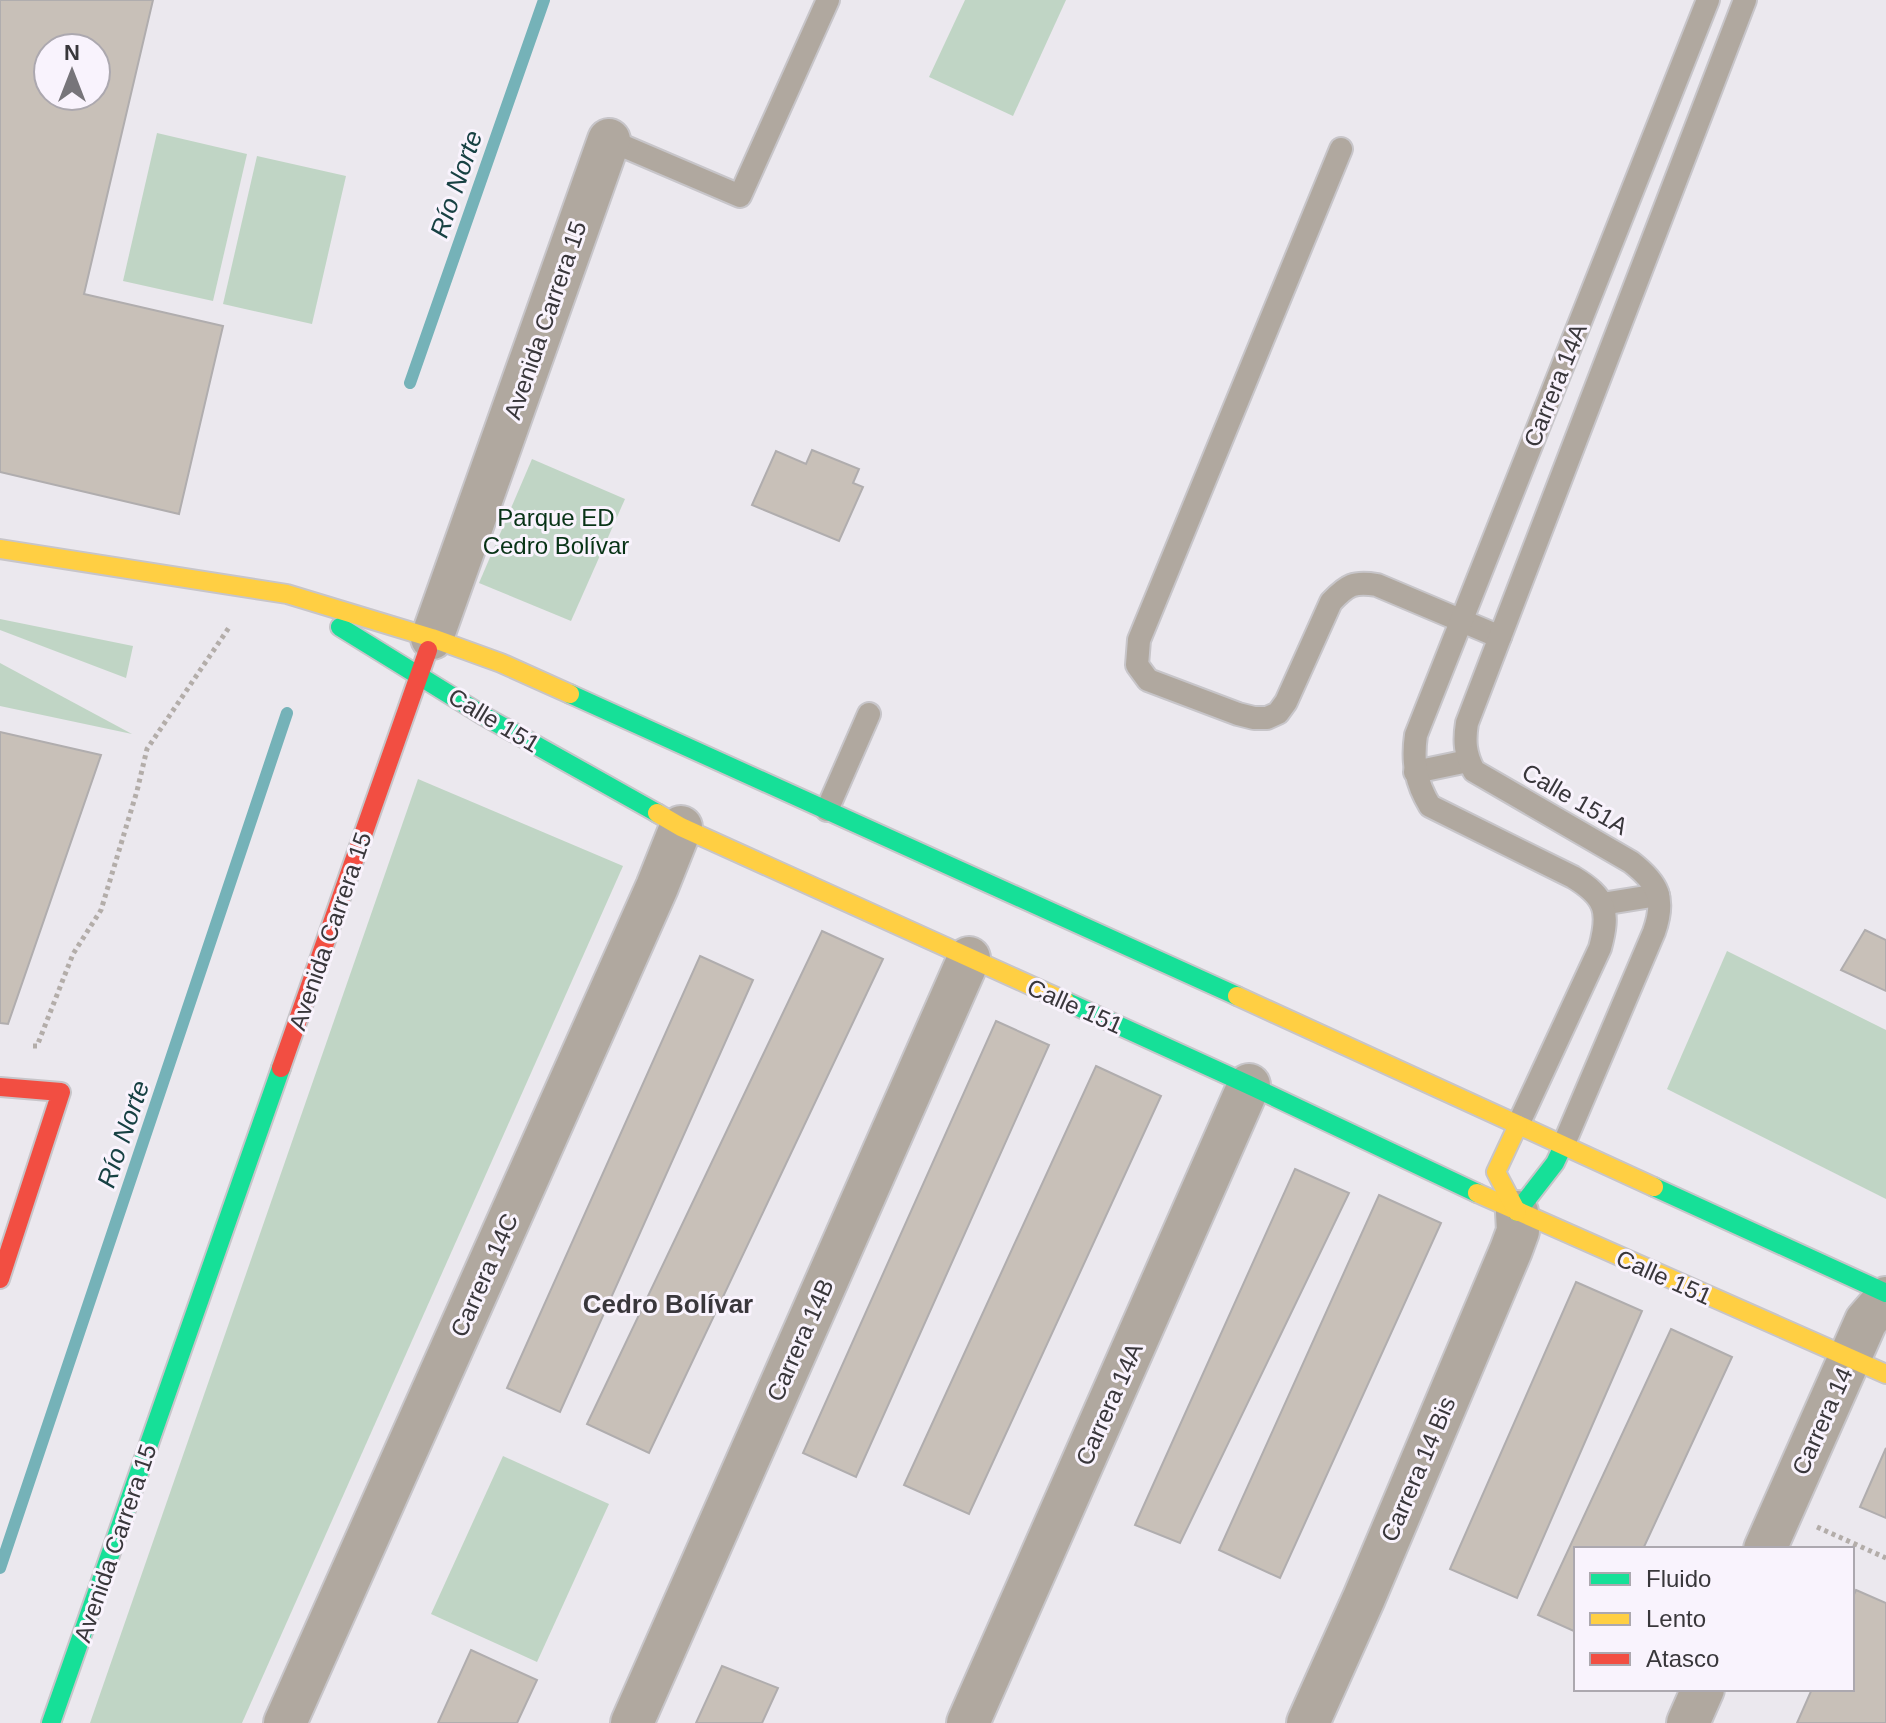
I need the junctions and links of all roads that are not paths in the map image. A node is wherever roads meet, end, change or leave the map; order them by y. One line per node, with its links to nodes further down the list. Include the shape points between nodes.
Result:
1 (828, 0): 4 (lane, via 740,196)
2 (1708, 0): 6 (lane, Carrera 14A)
3 (1745, 0): 7 (lane, Carrera 14A)
4 (609, 140): 12 (street, Avenida Carrera 15)
5 (1341, 149): 10 (lane, via 1139,640 1137,665 1148,680 1238,714 1267,718 1286,702 1331,602 1358,582)
6 (1586, 307): 7 (lane); 10 (lane, Carrera 14A)
7 (1621, 321): 11 (lane, Carrera 14A)
8 (0, 549): 9 (street, Calle 151)
9 (287, 594): 12 (street, Calle 151); 12 (street, Calle 151)
10 (1462, 621): 11 (lane); 15 (lane, Carrera 14A, via 1416,735)
11 (1500, 637): 14 (lane, Carrera 14A, via 1467,723)
12 (426, 657): 16 (street, Calle 151, via 501,663); 17 (street, Calle 151, via 484,716); 32 (street, Avenida Carrera 15)
13 (869, 714): 16 (lane)
14 (1467, 755): 15 (lane); 18 (lane, Calle 151A, via 1474,771 1631,862 1649,876)
15 (1415, 772): 19 (lane, via 1430,806 1573,877 1591,888)
16 (827, 810): 23 (street, Calle 151)
17 (681, 827): 20 (street, Calle 151); 33 (street, Carrera 14C)
18 (1658, 895): 19 (lane); 24 (lane, via 1654,932)
19 (1602, 904): 23 (lane, via 1600,948)
20 (969, 958): 21 (street, Calle 151); 34 (street, Carrera 14B)
21 (1249, 1085): 25 (street, Calle 151); 31 (street, Carrera 14A)
22 (0, 1087): 26 (street, via 61,1092)
23 (1518, 1125): 24 (street, Calle 151); 25 (street, via 1496,1172)
24 (1563, 1146): 25 (street); 27 (street, Calle 151)
25 (1517, 1212): 28 (street, Calle 151); 35 (street, Carrera 14 Bis, via 1514,1241)
26 (0, 1279)
27 (1886, 1295): 28 (street, Carrera 14, via 1866,1321)
28 (1867, 1366): 29 (street, Carrera 14)
29 (1766, 1547)
30 (1702, 1691): 36 (street)
31 (973, 1712)
32 (51, 1723)
33 (285, 1723)
34 (632, 1723)
35 (1308, 1723)
36 (1688, 1723)

